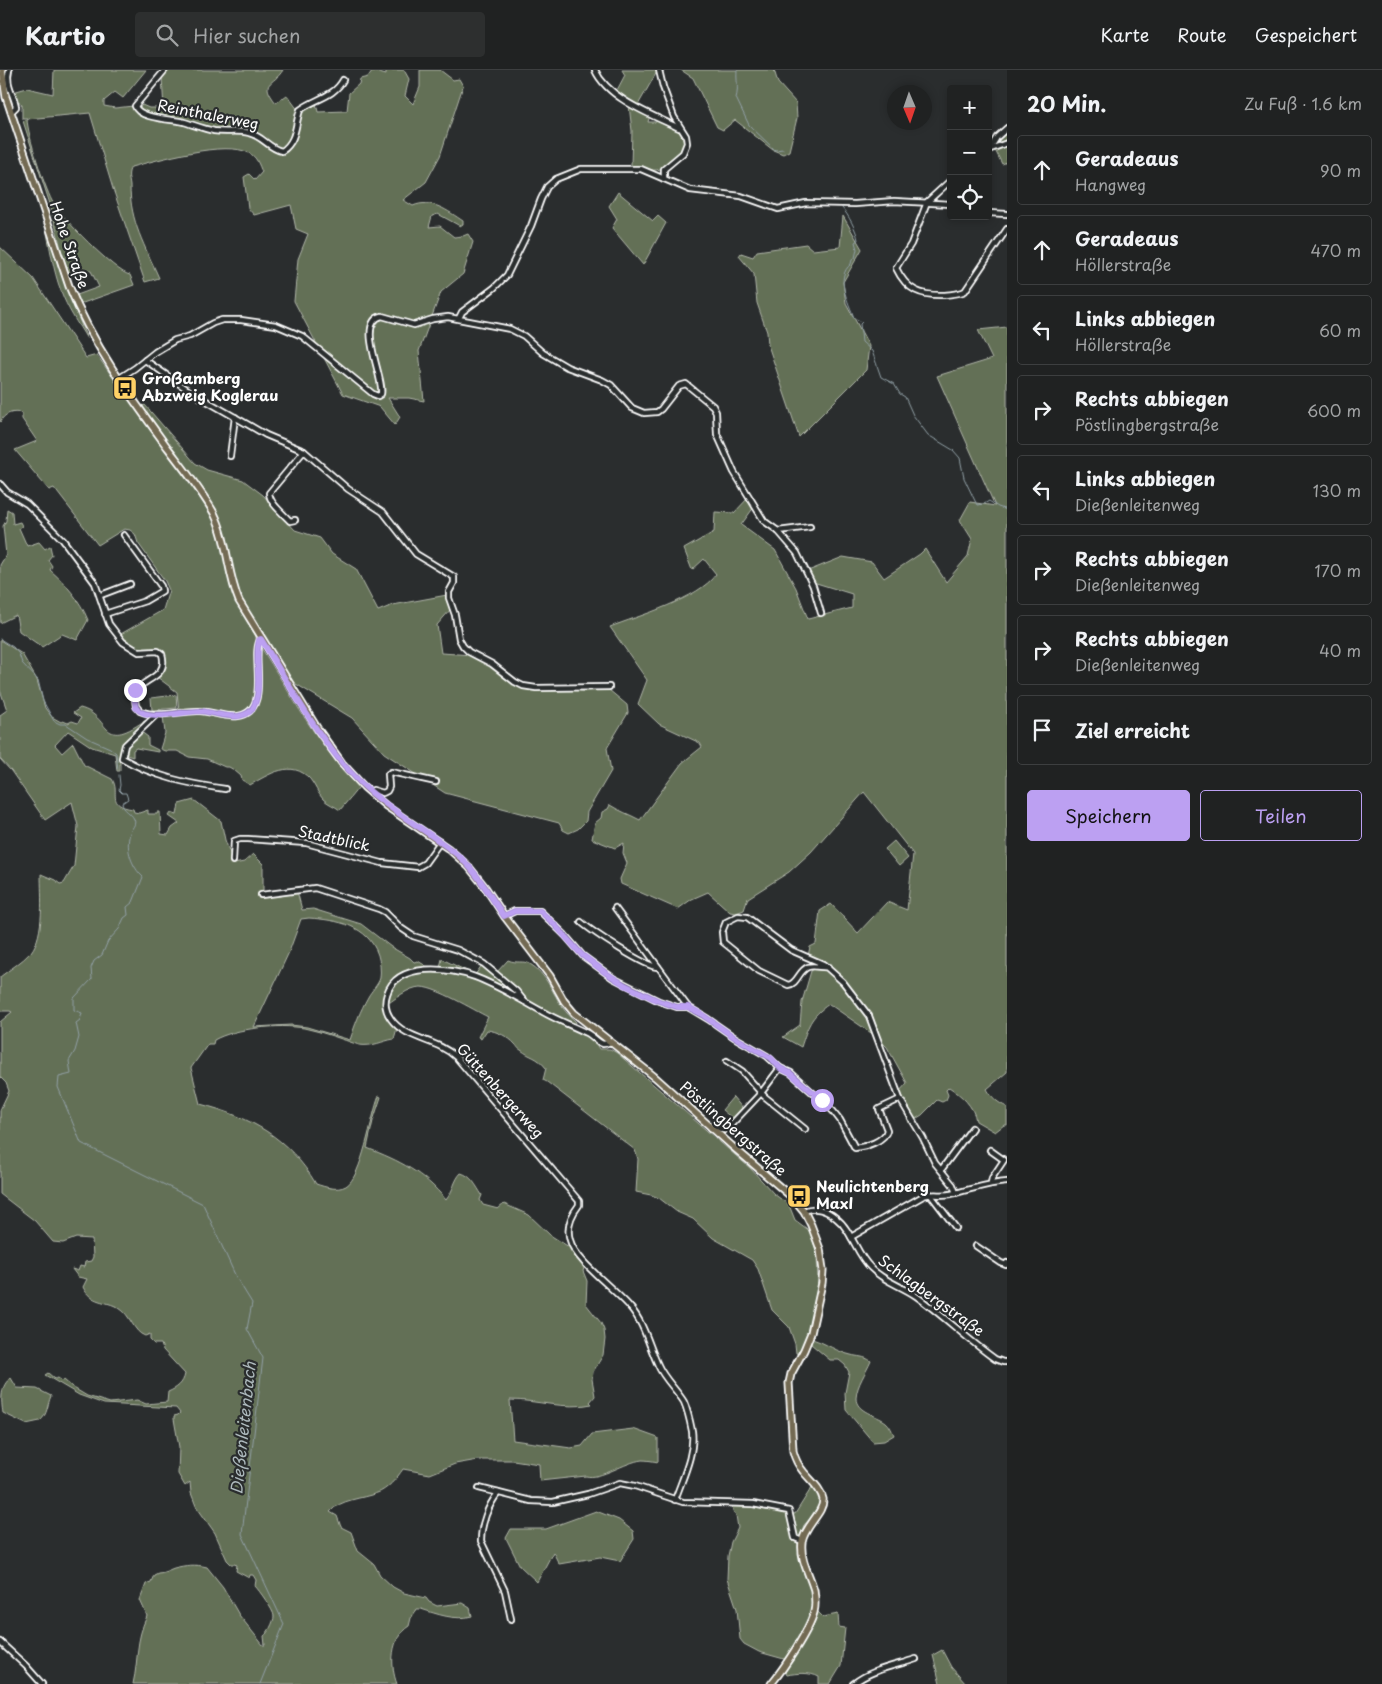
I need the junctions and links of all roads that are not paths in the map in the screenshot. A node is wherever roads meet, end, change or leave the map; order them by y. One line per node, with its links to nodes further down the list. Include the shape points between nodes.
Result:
1 (2, 70): 7 (main road, Hohe Straße)
2 (9, 70): 7 (street, Hohe Straße, via 9,88 16,107)
3 (165, 70): 6 (street, Reinthalerweg, via 136,106 140,113 214,130 248,132 282,151 296,133 300,110 333,91)
4 (595, 70): 8 (street, via 612,92)
5 (660, 70): 8 (street)
6 (343, 80)
7 (11, 112): 24 (main road, Hohe Straße, via 74,298 95,342)
8 (680, 128): 13 (street, via 686,136 687,146)
9 (1007, 128): 11 (street)
10 (1007, 143): 12 (street)
11 (992, 145)
12 (992, 149)
13 (664, 169): 14 (street); 15 (street)
14 (650, 173): 15 (street); 22 (street, via 633,168 588,168 570,172 552,182 543,194 507,275)
15 (664, 179): 17 (street, via 690,190 741,196 778,209 806,203)
16 (947, 184): 17 (street)
17 (926, 202): 18 (street); 21 (street, via 912,244 896,268 907,284 922,294 965,291)
18 (947, 204)
19 (992, 212): 20 (street)
20 (1007, 214)
21 (1007, 229)
22 (459, 318): 23 (street, via 438,318 414,326 384,316 377,317 371,340 382,386 382,394 378,396 302,336 267,323 213,322 190,336 169,343); 31 (street, via 520,334 555,360 611,385 632,408 639,411 657,412 679,386 686,384 692,388 714,406 717,434 734,472 764,521)
23 (145, 360): 24 (street); 25 (street, via 186,389)
24 (118, 379): 37 (main road, Pöstlingbergstraße, via 214,513 224,536 236,595)
25 (235, 417): 26 (street); 27 (street)
26 (304, 451): 29 (street, via 269,493 290,521); 38 (street, via 348,489 383,512 416,554 454,577 449,595 459,639 469,652 523,686)
27 (230, 456)
28 (0, 484): 34 (street, via 6,492 28,504 58,535 94,581)
29 (295, 520)
30 (810, 527): 31 (street)
31 (778, 531): 35 (street, via 798,553)
32 (124, 535): 36 (street, via 162,591 145,601)
33 (130, 584): 34 (street)
34 (101, 596): 36 (street)
35 (821, 613)
36 (105, 614): 39 (street, via 112,629 129,647 140,652 158,651 162,654 160,672 136,689 134,695 138,710)
37 (261, 639): 39 (street, via 256,698 248,713 237,716 200,711); 42 (main road, Pöstlingbergstraße, via 325,741)
38 (609, 687)
39 (156, 714): 41 (street, via 126,743 122,758 162,776)
40 (436, 782): 42 (street, via 391,772 388,774 387,791)
41 (225, 789)
42 (370, 792): 43 (main road, Pöstlingbergstraße)
43 (439, 843): 44 (street, Stadtblick, via 423,865 413,868 306,843 240,839 234,841); 47 (main road, Pöstlingbergstraße, via 469,867)
44 (233, 861)
45 (261, 895): 51 (street, via 315,888 380,909 413,936 458,950 484,964)
46 (615, 908): 49 (street)
47 (504, 916): 52 (street, via 515,911 540,911 582,955 606,973 659,1001); 53 (main road, Pöstlingbergstraße, via 550,976 570,1009)
48 (581, 922): 49 (street, via 629,954)
49 (658, 967): 52 (street)
50 (828, 967): 50 (street, via 791,950 744,916 730,919 722,929 725,944 759,971 788,985 794,984 806,968); 57 (street, via 869,1016)
51 (524, 1001): 53 (street, Güttenbergerweg, via 601,1043); 76 (street, Güttenbergerweg, via 473,976 428,969 410,973 396,981 387,992 385,1005 389,1017 400,1029 441,1046 456,1057 576,1198 579,1205 569,1227 573,1248 632,1309 661,1371 688,1413 692,1446)
52 (688, 1007): 55 (street, via 771,1058)
53 (610, 1042): 58 (main road, Pöstlingbergstraße, via 655,1077)
54 (727, 1061): 56 (street, via 742,1071)
55 (780, 1068): 56 (street); 57 (street, via 833,1111 855,1148 872,1144 885,1136 887,1130 879,1109)
56 (761, 1093): 58 (street, via 727,1129); 60 (street)
57 (900, 1099): 63 (street)
58 (711, 1128): 68 (main road, Pöstlingbergstraße)
59 (972, 1128): 63 (street)
60 (805, 1129)
61 (990, 1150): 62 (street)
62 (1006, 1161): 65 (street)
63 (941, 1170): 66 (street)
64 (1007, 1182): 65 (street)
65 (991, 1183): 66 (street)
66 (956, 1193): 67 (street)
67 (930, 1194): 69 (street); 70 (street)
68 (804, 1211): 70 (street, Schlagbergstraße, via 816,1208 830,1214 839,1220); 77 (main road, Pöstlingbergstraße, via 820,1249 823,1270 811,1334 791,1374 790,1409 795,1459 819,1489 823,1500)
69 (956, 1228)
70 (851, 1237): 73 (street, Schlagbergstraße, via 873,1270 917,1297 995,1359)
71 (976, 1246): 72 (street)
72 (1007, 1263)
73 (1007, 1362)
74 (479, 1488): 75 (street)
75 (498, 1493): 76 (street, via 531,1501 553,1502 620,1483); 78 (street, via 489,1508 481,1541 505,1591)
76 (675, 1500): 77 (street, via 692,1504 753,1504 789,1512 795,1538)
77 (802, 1541): 82 (main road, via 802,1555 815,1595 815,1611)
78 (511, 1619)
79 (0, 1642): 81 (street)
80 (916, 1659): 83 (street, via 872,1673)
81 (42, 1684)
82 (771, 1684)
83 (853, 1684)

